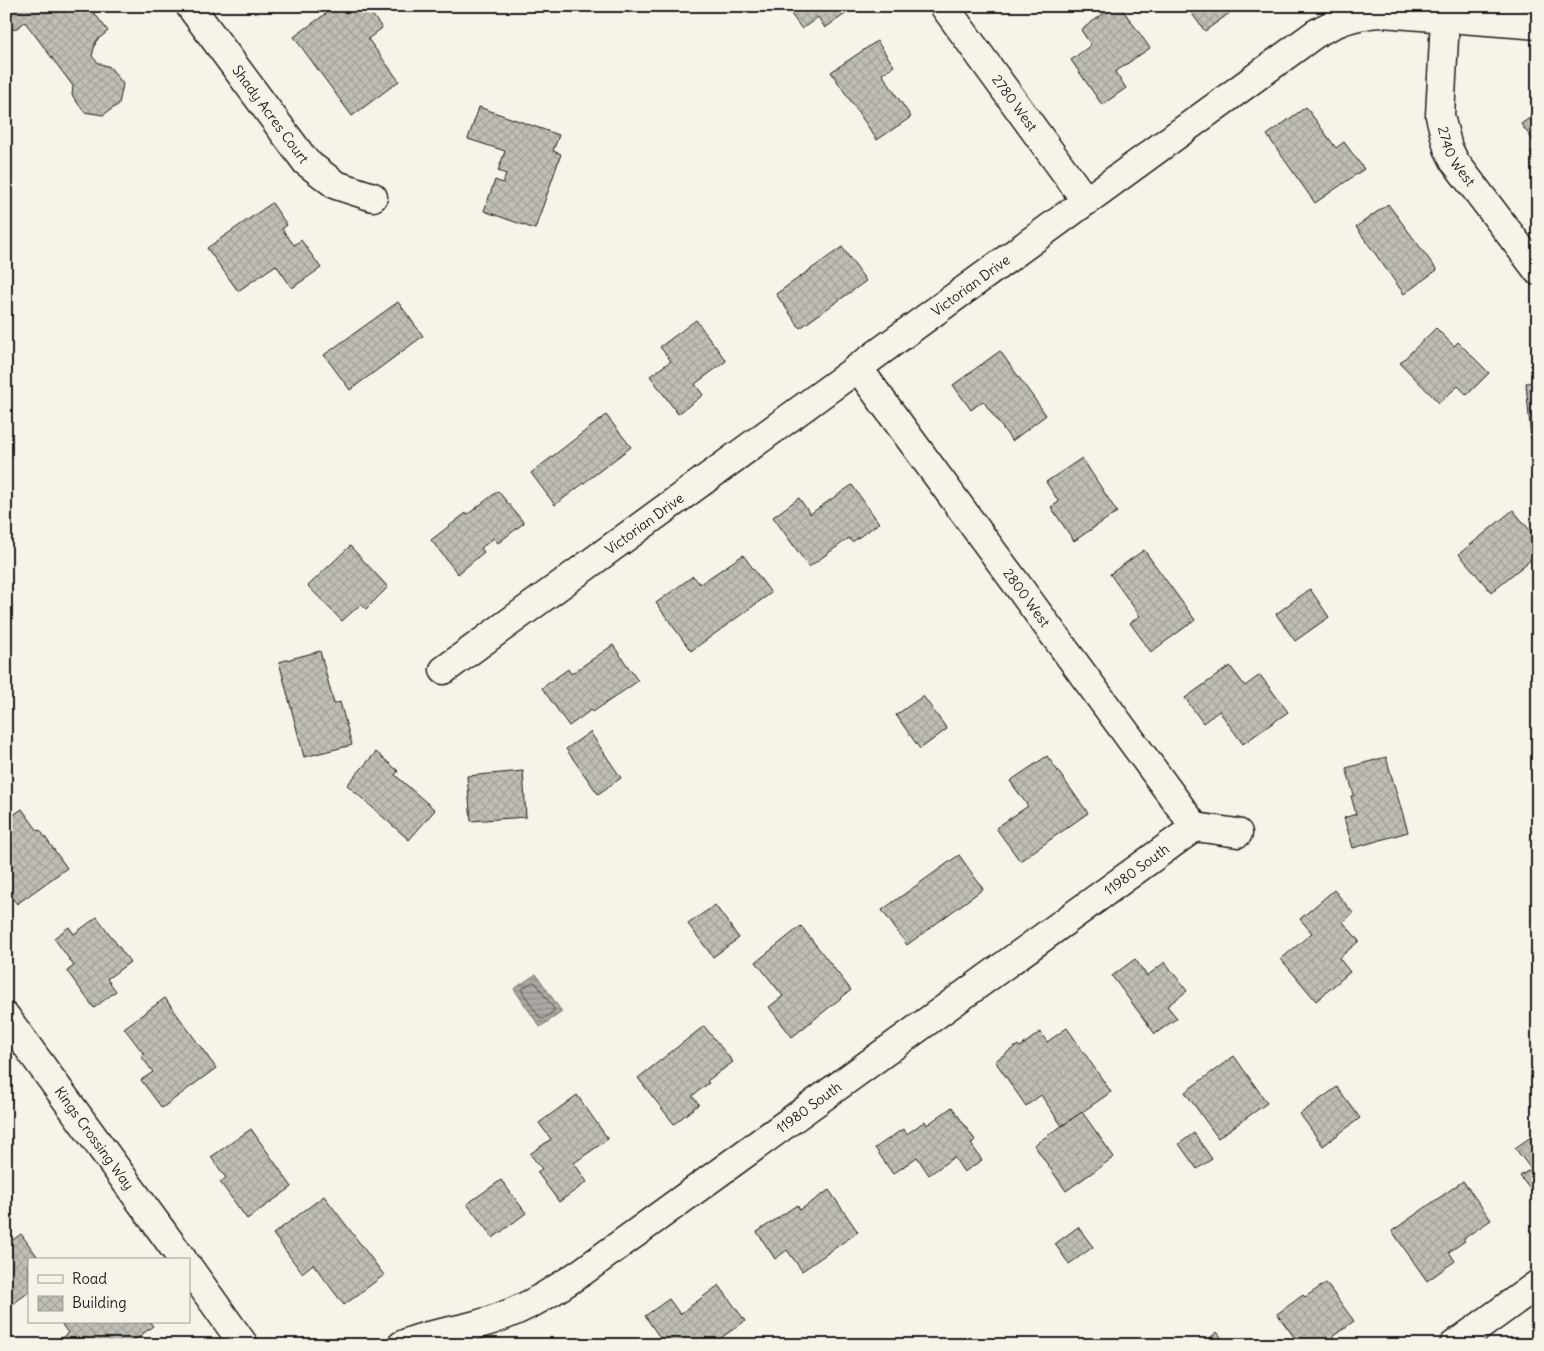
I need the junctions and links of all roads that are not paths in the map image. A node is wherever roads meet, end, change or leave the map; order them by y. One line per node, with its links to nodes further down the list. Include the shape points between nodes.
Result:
1 (190, 6): 5 (street, Shady Acres Court, via 306,162 336,185)
2 (944, 6): 6 (street, 2780 West)
3 (1445, 19): 4 (street, Victorian Drive); 6 (street, Victorian Drive, via 1382,13 1346,18 1330,25); 7 (street, 2740 West, via 1440,116 1448,148 1455,162)
4 (1538, 25)
5 (373, 197)
6 (1086, 201): 8 (street, Victorian Drive)
7 (1538, 271)
8 (858, 368): 9 (street, Victorian Drive); 10 (street, 2800 West)
9 (444, 670)
10 (1195, 827): 11 (street); 17 (street, 11980 South, via 542,1299 510,1315)
11 (1238, 833)
12 (6, 1017): 13 (street, Kings Crossing Way)
13 (182, 1258)
14 (190, 1269): 16 (street)
15 (1538, 1284): 18 (street)
16 (244, 1345)
17 (402, 1345)
18 (1454, 1345)

